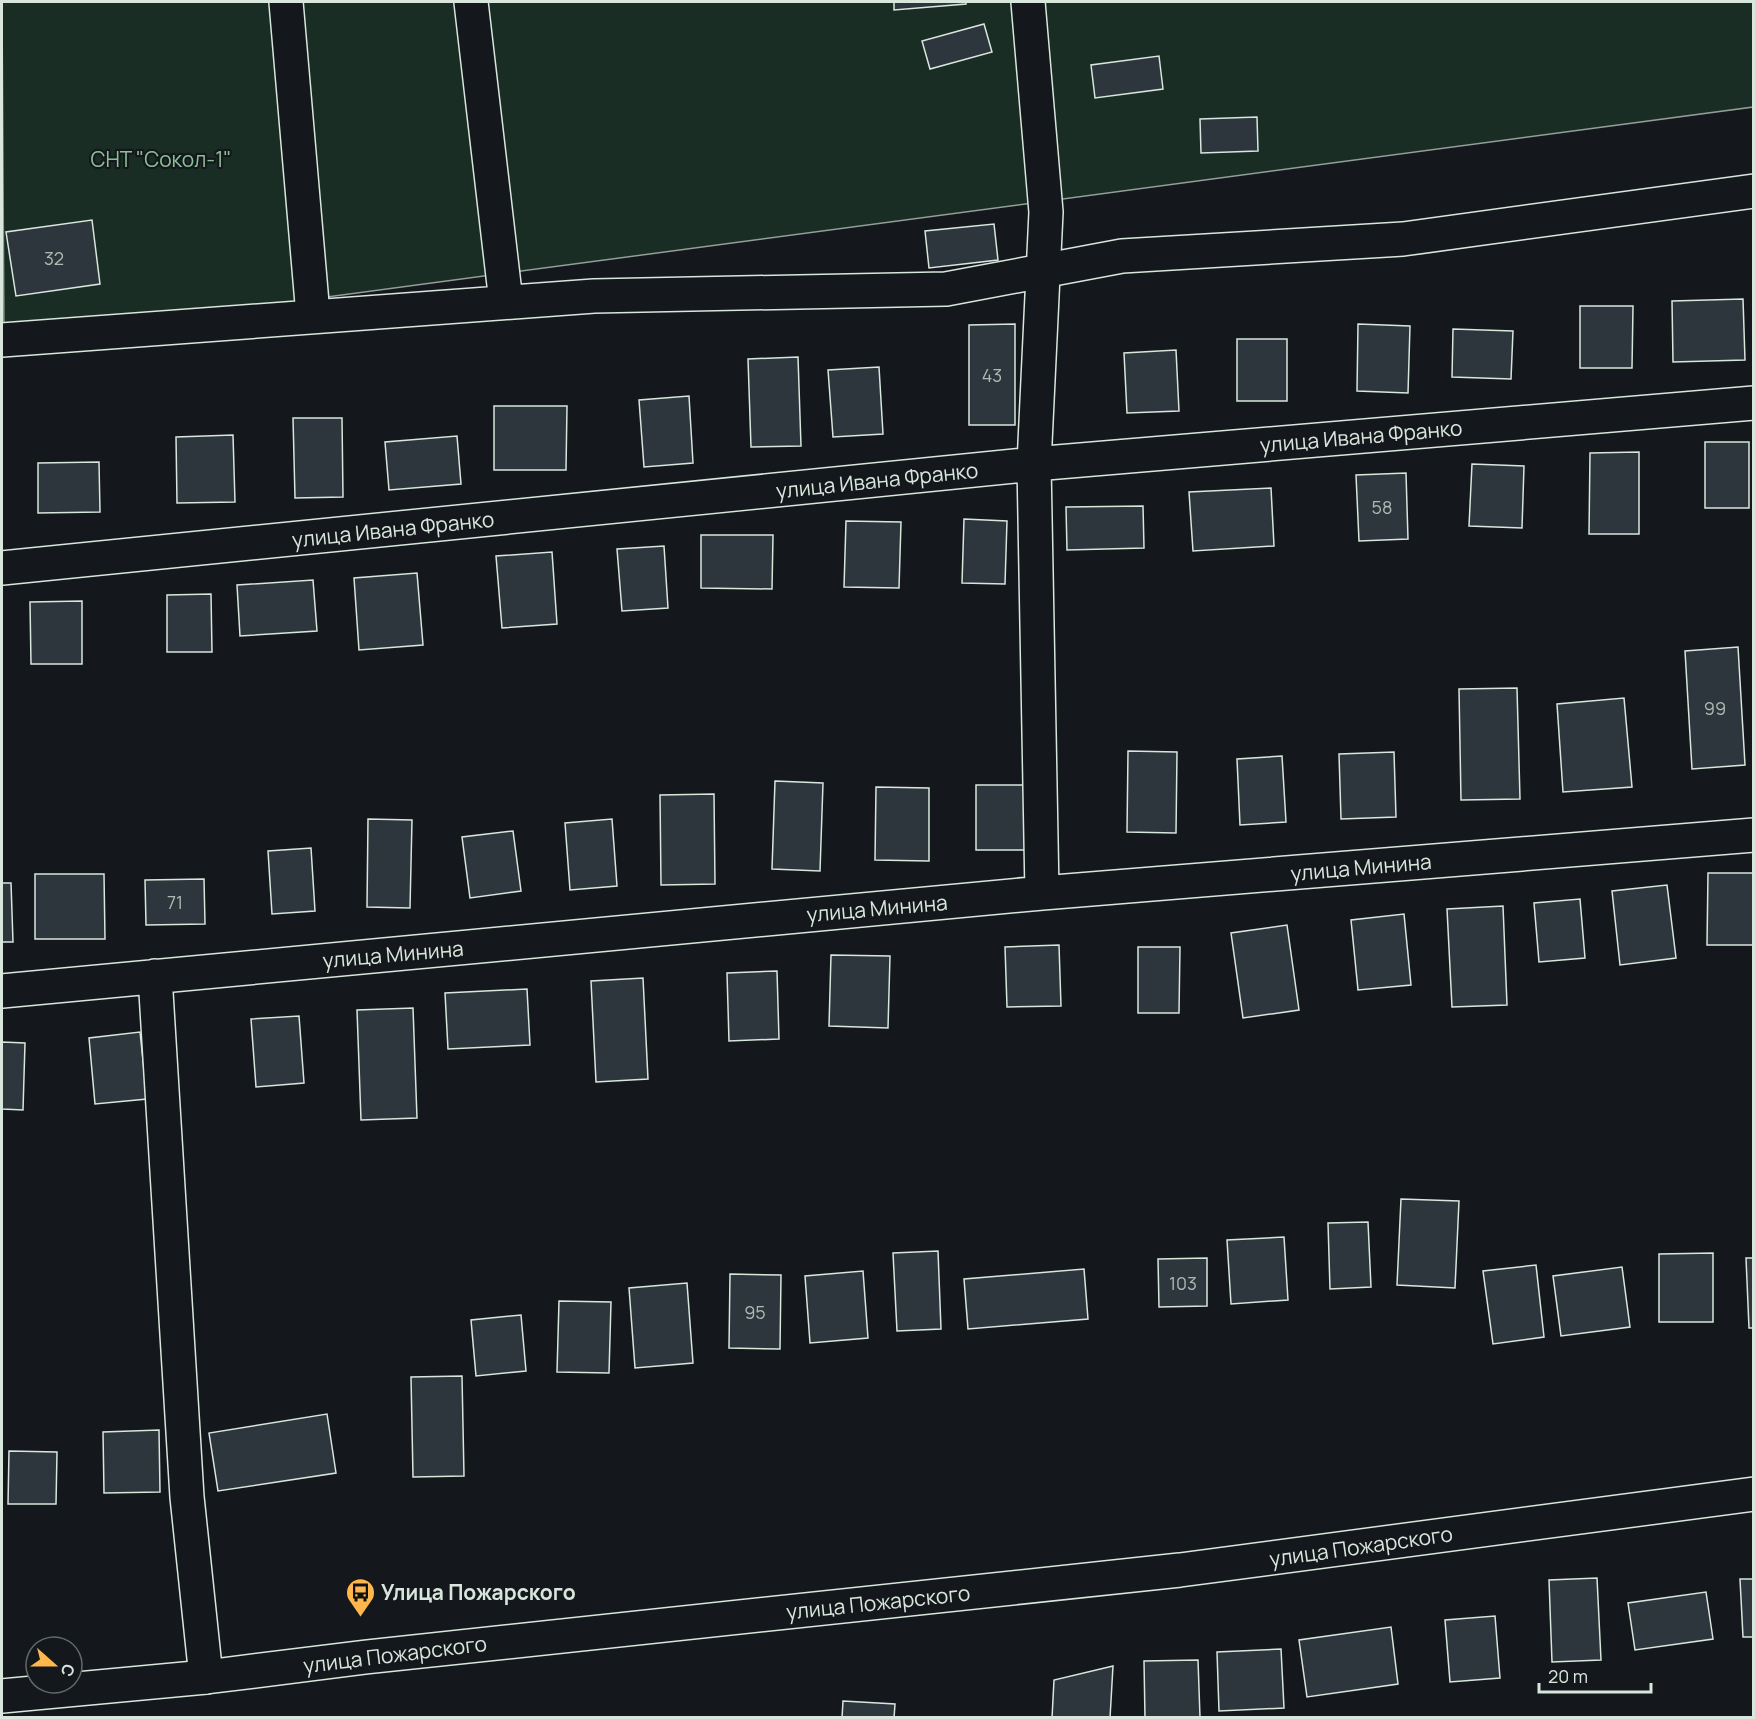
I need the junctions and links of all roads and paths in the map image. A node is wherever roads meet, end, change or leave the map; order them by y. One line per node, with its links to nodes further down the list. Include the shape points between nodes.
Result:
1 (286, 2): 7 (street)
2 (471, 2): 6 (street)
3 (1028, 2): 5 (street, via 1046,212)
4 (1754, 190): 5 (street, via 1403,238 1122,256)
5 (1044, 270): 6 (street, via 946,290 594,296); 10 (street)
6 (506, 302): 7 (street)
7 (314, 315): 8 (street)
8 (2, 340)
9 (1754, 403): 10 (street, улица Ивана Франко)
10 (1034, 464): 11 (street, улица Ивана Франко); 13 (street)
11 (2, 568)
12 (1754, 835): 13 (street, улица Минина)
13 (1042, 893): 14 (street, улица Минина)
14 (155, 976): 15 (street, улица Минина); 17 (street, via 187,1497)
15 (2, 990)
16 (1754, 1494): 17 (street, улица Пожарского, via 1180,1570)
17 (206, 1677): 18 (street, улица Пожарского)
18 (2, 1696)

